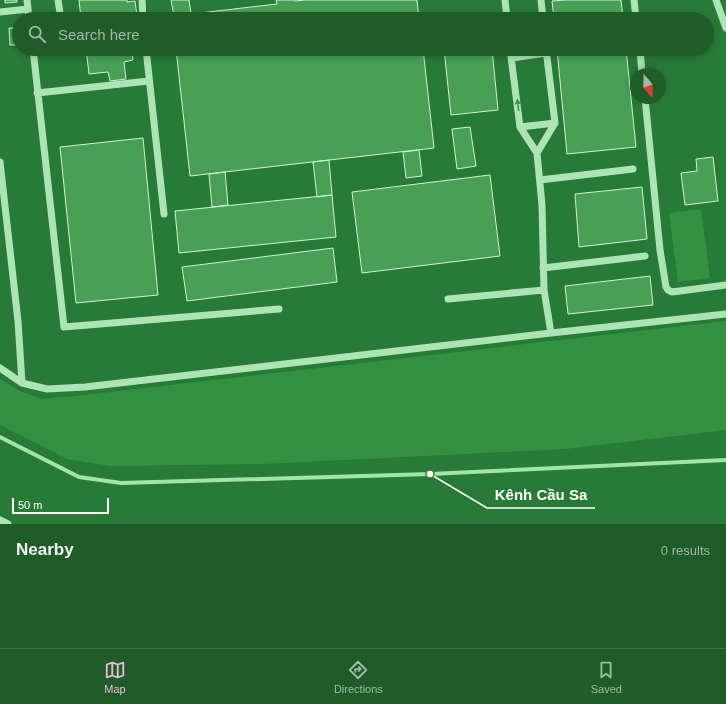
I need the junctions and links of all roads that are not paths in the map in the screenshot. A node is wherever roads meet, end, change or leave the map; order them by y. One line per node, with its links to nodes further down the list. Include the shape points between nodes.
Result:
1 (27, 0): 8 (street)
2 (58, 0): 11 (street)
3 (142, 0): 12 (street)
4 (504, 0): 13 (street)
5 (541, 0): 14 (street)
6 (634, 0): 15 (street)
7 (716, 0): 16 (street)
8 (28, 9): 9 (street); 10 (street)
9 (0, 12)
10 (28, 12)
11 (60, 12)
12 (143, 12)
13 (506, 12)
14 (542, 12)
15 (635, 12)
16 (726, 28)
17 (33, 56): 25 (street)
18 (147, 56): 24 (street)
19 (522, 56): 22 (street)
20 (547, 56): 27 (street)
21 (641, 56): 23 (street)
22 (512, 58): 28 (street, one-way to 22)
23 (642, 68)
24 (149, 81): 25 (street); 34 (street)
25 (37, 93): 40 (street, via 64,327)
26 (646, 104): 37 (street, via 666,287 672,292)
27 (555, 123): 28 (street); 29 (street)
28 (520, 127): 29 (street)
29 (537, 153): 32 (street)
30 (0, 162): 33 (street)
31 (633, 169): 32 (street)
32 (540, 180): 36 (street)
33 (2, 194): 44 (street, via 18,321)
34 (164, 214)
35 (645, 256): 36 (street)
36 (543, 268): 38 (street)
37 (726, 286)
38 (544, 290): 39 (street); 42 (street)
39 (448, 299)
40 (279, 309)
41 (726, 314): 42 (street)
42 (551, 333): 44 (street, via 85,387 47,389)
43 (0, 368): 44 (street)
44 (22, 383)
45 (0, 520): 46 (street)
46 (8, 524)

